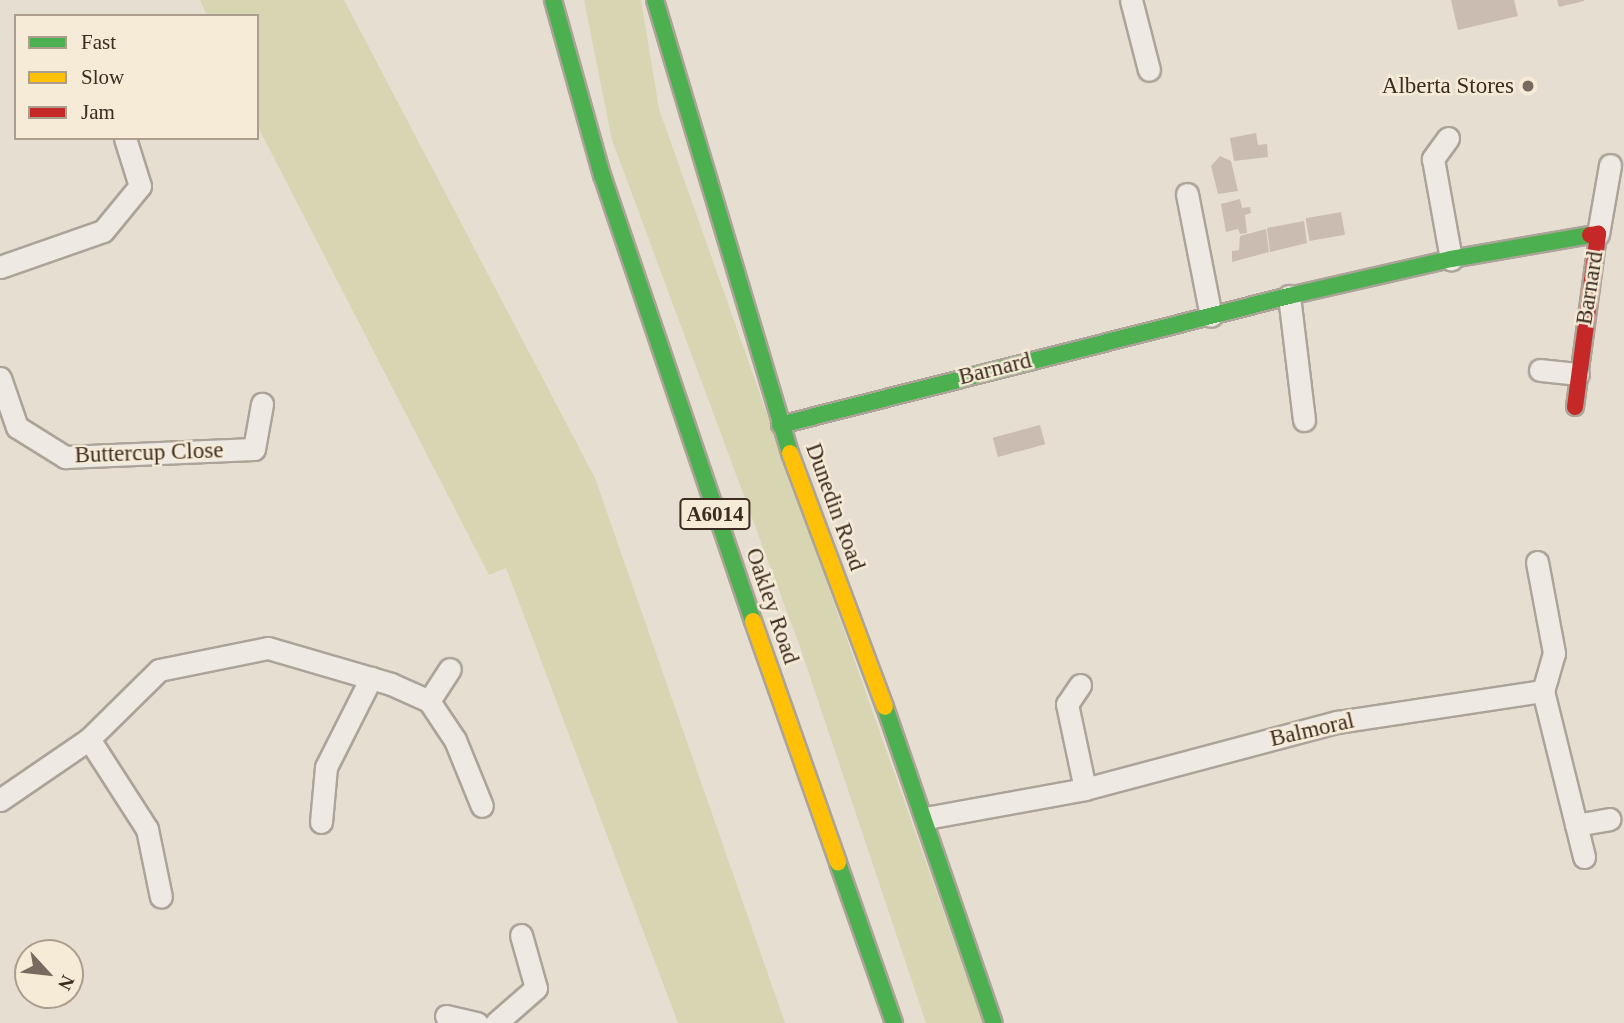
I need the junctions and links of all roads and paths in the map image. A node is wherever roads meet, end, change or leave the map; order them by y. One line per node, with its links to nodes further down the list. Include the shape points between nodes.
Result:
1 (553, 0): 41 (street, Oakley Road / A6014, via 601,175 667,377)
2 (1131, 0): 4 (street)
3 (659, 1): 20 (street, Dunedin Road)
4 (1149, 70)
5 (1448, 138): 10 (street, via 1433,159)
6 (126, 140): 11 (street, via 140,186 103,231)
7 (1610, 165): 9 (street)
8 (1187, 194): 13 (street)
9 (1598, 234): 10 (street, Barnard); 15 (street, Barnard)
10 (1451, 259): 12 (street, Barnard)
11 (0, 267)
12 (1289, 296): 13 (street, Barnard); 19 (street)
13 (1210, 316): 20 (street, Barnard)
14 (1540, 370): 15 (street)
15 (1578, 374): 18 (street, Barnard)
16 (0, 378): 17 (street, Buttercup Close, via 17,427 65,457 254,449)
17 (262, 404)
18 (1575, 407)
19 (1304, 421)
20 (780, 425): 31 (street, Dunedin Road)
21 (1537, 562): 25 (street, via 1554,653)
22 (450, 669): 26 (street)
23 (371, 678): 26 (street); 27 (street, via 268,648 159,670); 33 (street, via 326,766)
24 (1080, 685): 29 (street, via 1067,704)
25 (1543, 691): 29 (street, Balmoral, via 1337,722); 34 (street)
26 (429, 701): 30 (street, via 455,740)
27 (89, 738): 28 (street); 36 (street, via 147,829)
28 (4, 788)
29 (1086, 789): 31 (street, Balmoral)
30 (482, 806)
31 (926, 818): 42 (street, Dunedin Road)
32 (1609, 819): 34 (street)
33 (321, 822)
34 (1576, 825): 35 (street)
35 (1584, 857)
36 (161, 897)
37 (521, 935): 40 (street, via 536,988)
38 (446, 1016): 39 (street)
39 (477, 1023)
40 (496, 1023)
41 (894, 1023)
42 (994, 1023)

